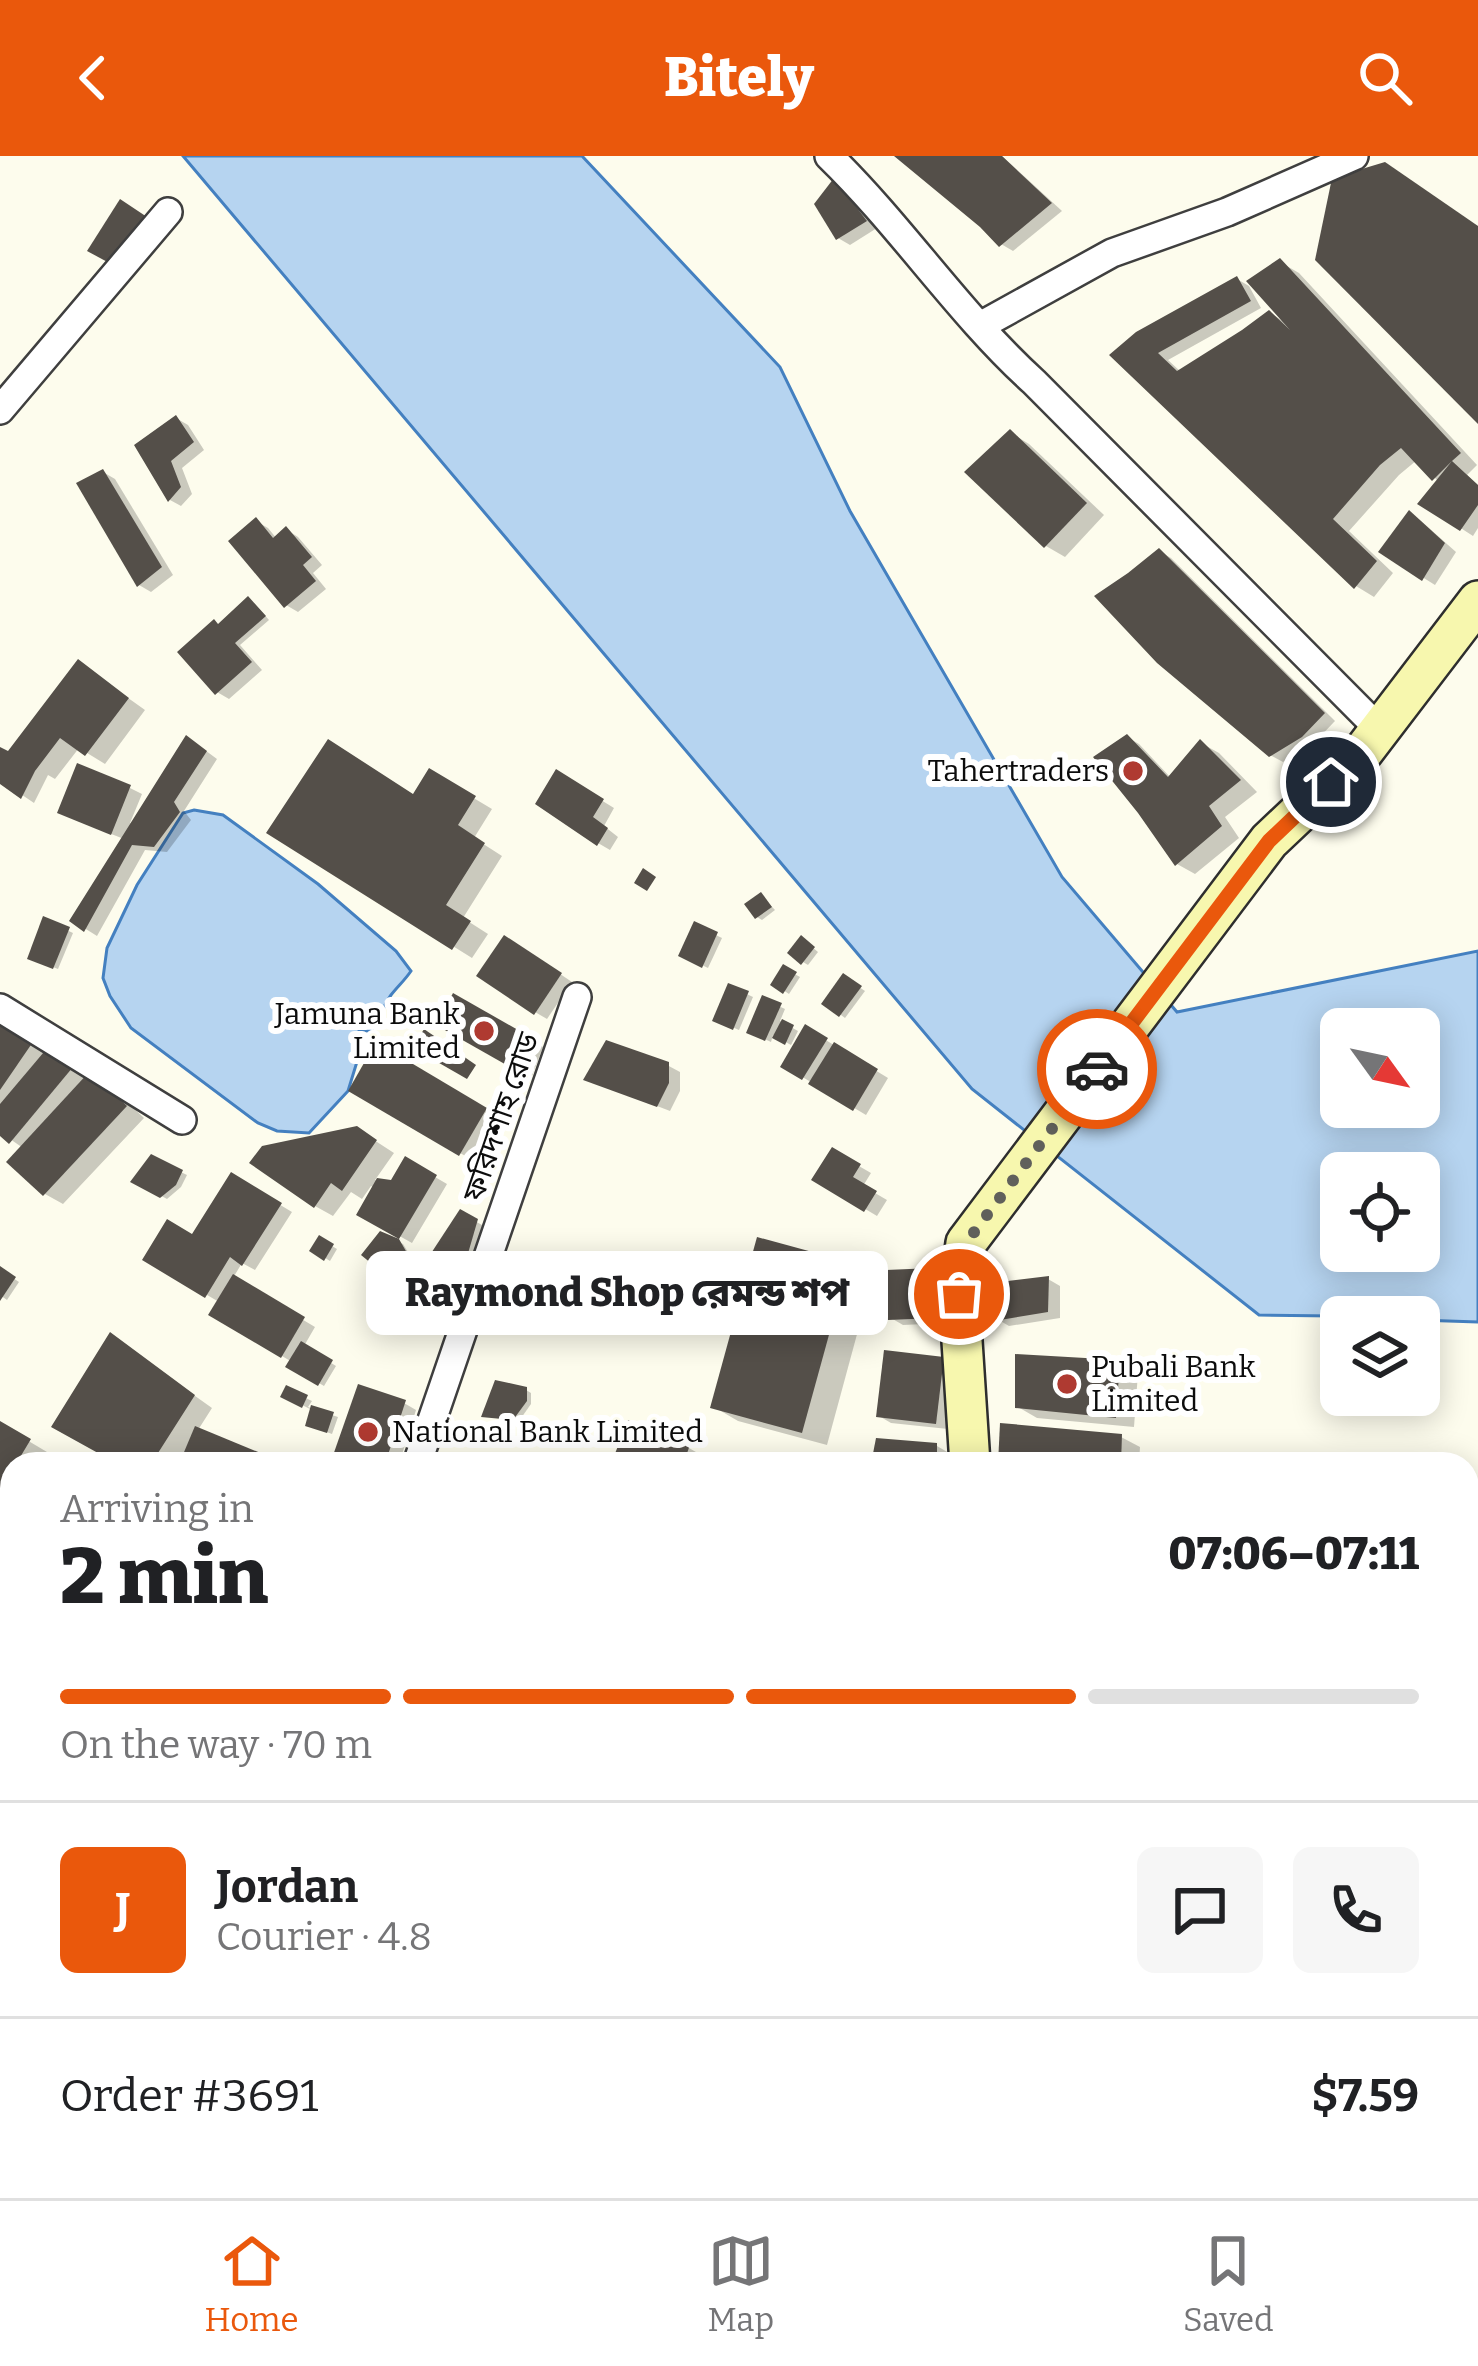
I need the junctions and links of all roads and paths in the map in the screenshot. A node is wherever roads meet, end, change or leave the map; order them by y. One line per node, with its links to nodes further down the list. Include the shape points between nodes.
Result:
1 (829, 156): 4 (street)
2 (1354, 156): 4 (street, via 1112,254)
3 (168, 212): 5 (street)
4 (980, 326): 7 (street)
5 (0, 410)
6 (1478, 601): 7 (main road)
7 (1381, 730): 12 (main road, via 1269,841 966,1243 959,1294)
8 (577, 997): 11 (street, ফরিদশাহ রোড)
9 (0, 1008): 10 (street)
10 (182, 1120)
11 (421, 1452)
12 (969, 1452)

